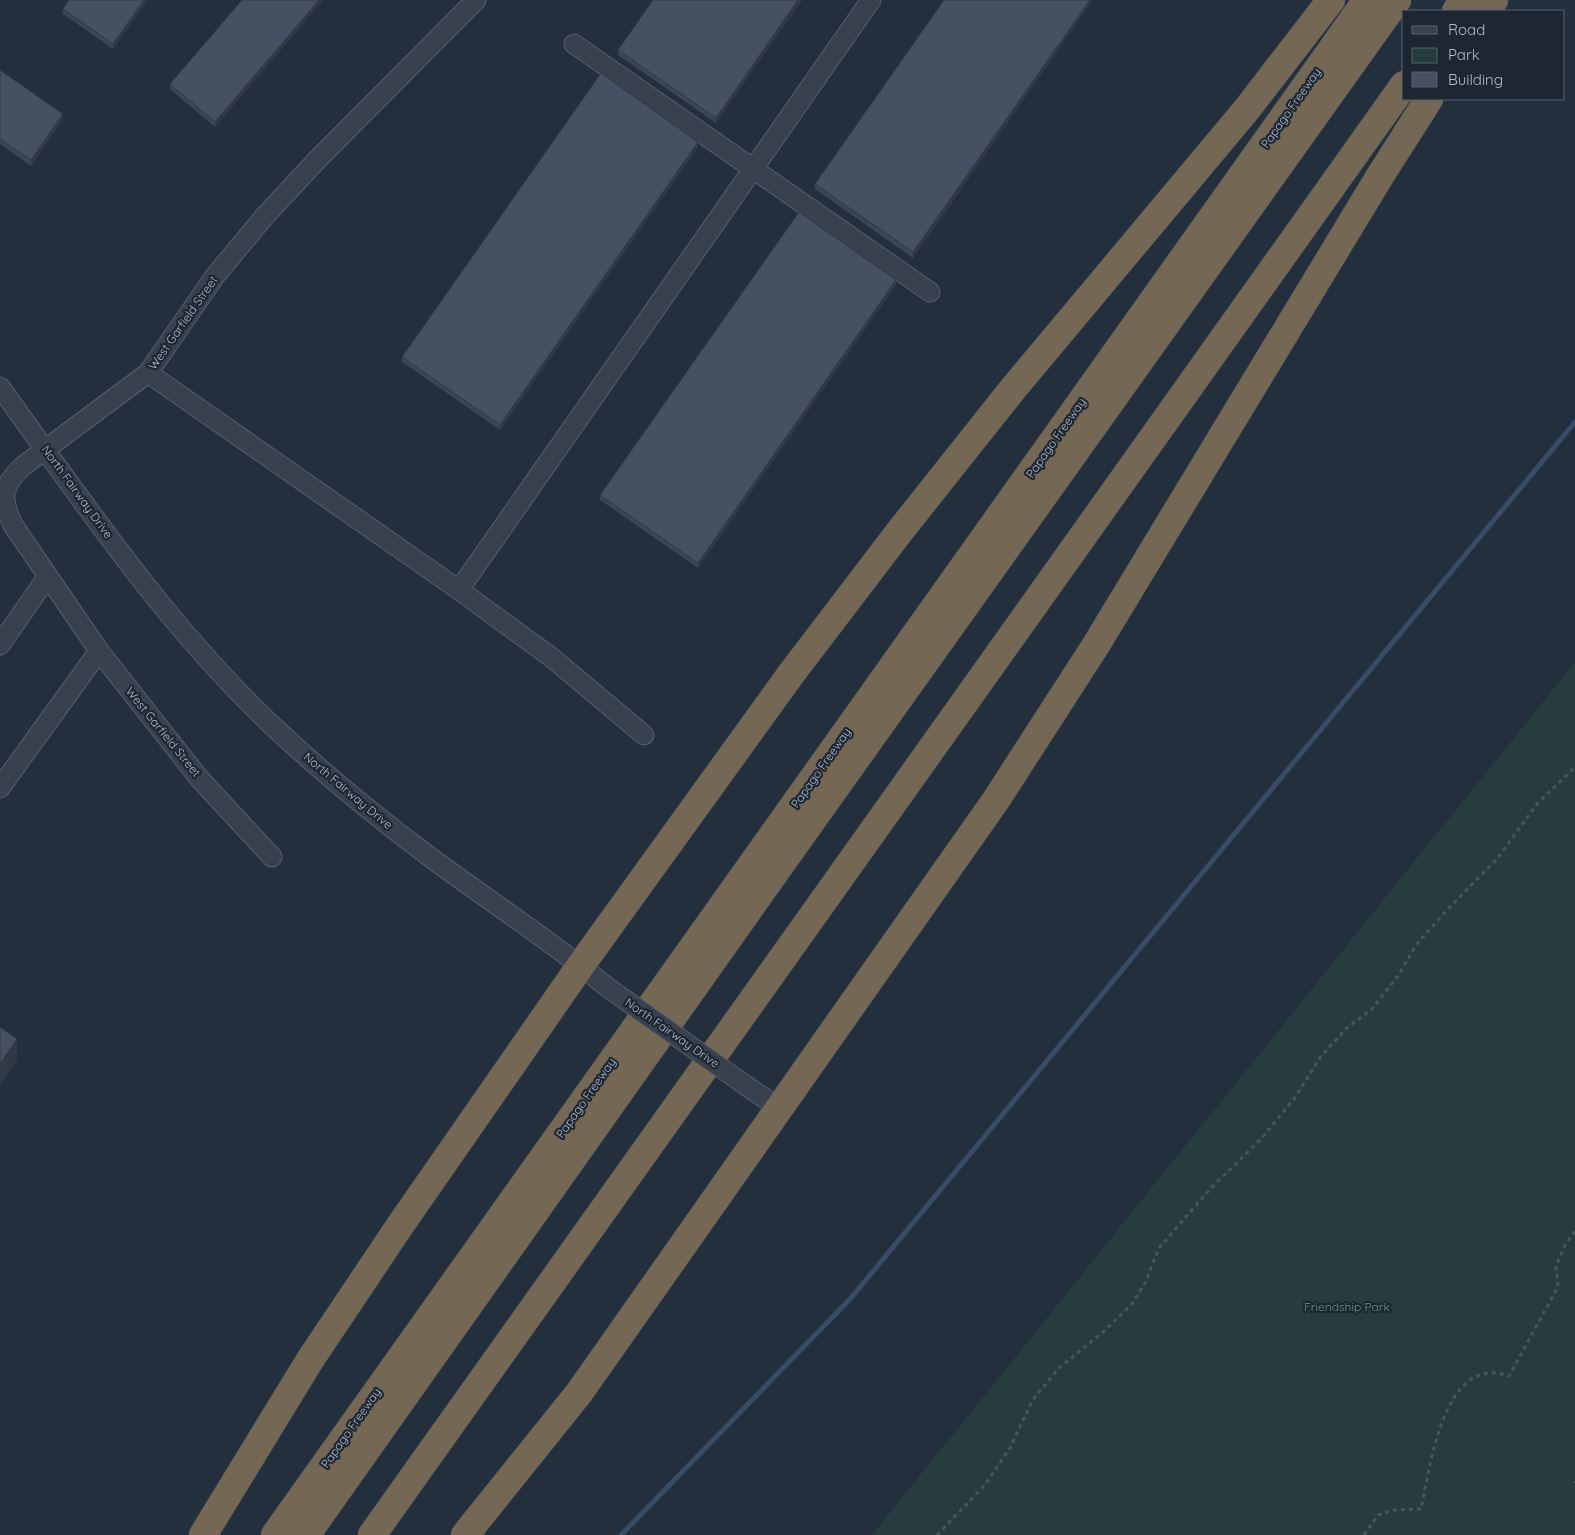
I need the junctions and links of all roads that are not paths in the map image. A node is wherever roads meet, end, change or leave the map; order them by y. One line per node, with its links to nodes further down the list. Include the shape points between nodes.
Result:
1 (476, 0): 11 (street, West Garfield Street, via 264,217 215,276)
2 (871, 0): 9 (street)
3 (1331, 0): 21 (highway, via 1247,109 1012,390 900,530)
4 (1367, 0): 24 (highway, Papago Freeway)
5 (1397, 0): 25 (highway)
6 (574, 44): 9 (street)
7 (1402, 88): 26 (highway)
8 (1428, 100): 22 (highway, via 1091,654 996,800)
9 (754, 168): 10 (street); 15 (street)
10 (930, 292)
11 (148, 373): 13 (street, West Garfield Street); 15 (street)
12 (0, 387): 13 (street, North Fairway Drive)
13 (47, 450): 14 (street, West Garfield Street, via 13,476 6,487 4,499 13,525); 21 (street, North Fairway Drive, via 153,594 212,664 276,729 347,792 425,853)
14 (48, 576): 16 (street); 17 (street, West Garfield Street)
15 (459, 590): 18 (street, via 551,658)
16 (0, 645)
17 (99, 651): 19 (street); 20 (street, West Garfield Street, via 199,778)
18 (644, 735)
19 (0, 788)
20 (272, 857)
21 (580, 965): 22 (street, North Fairway Drive, bridge); 23 (highway, via 310,1360)
22 (779, 1108): 27 (highway, via 579,1393)
23 (203, 1535)
24 (275, 1535)
25 (306, 1535)
26 (372, 1535)
27 (465, 1535)

